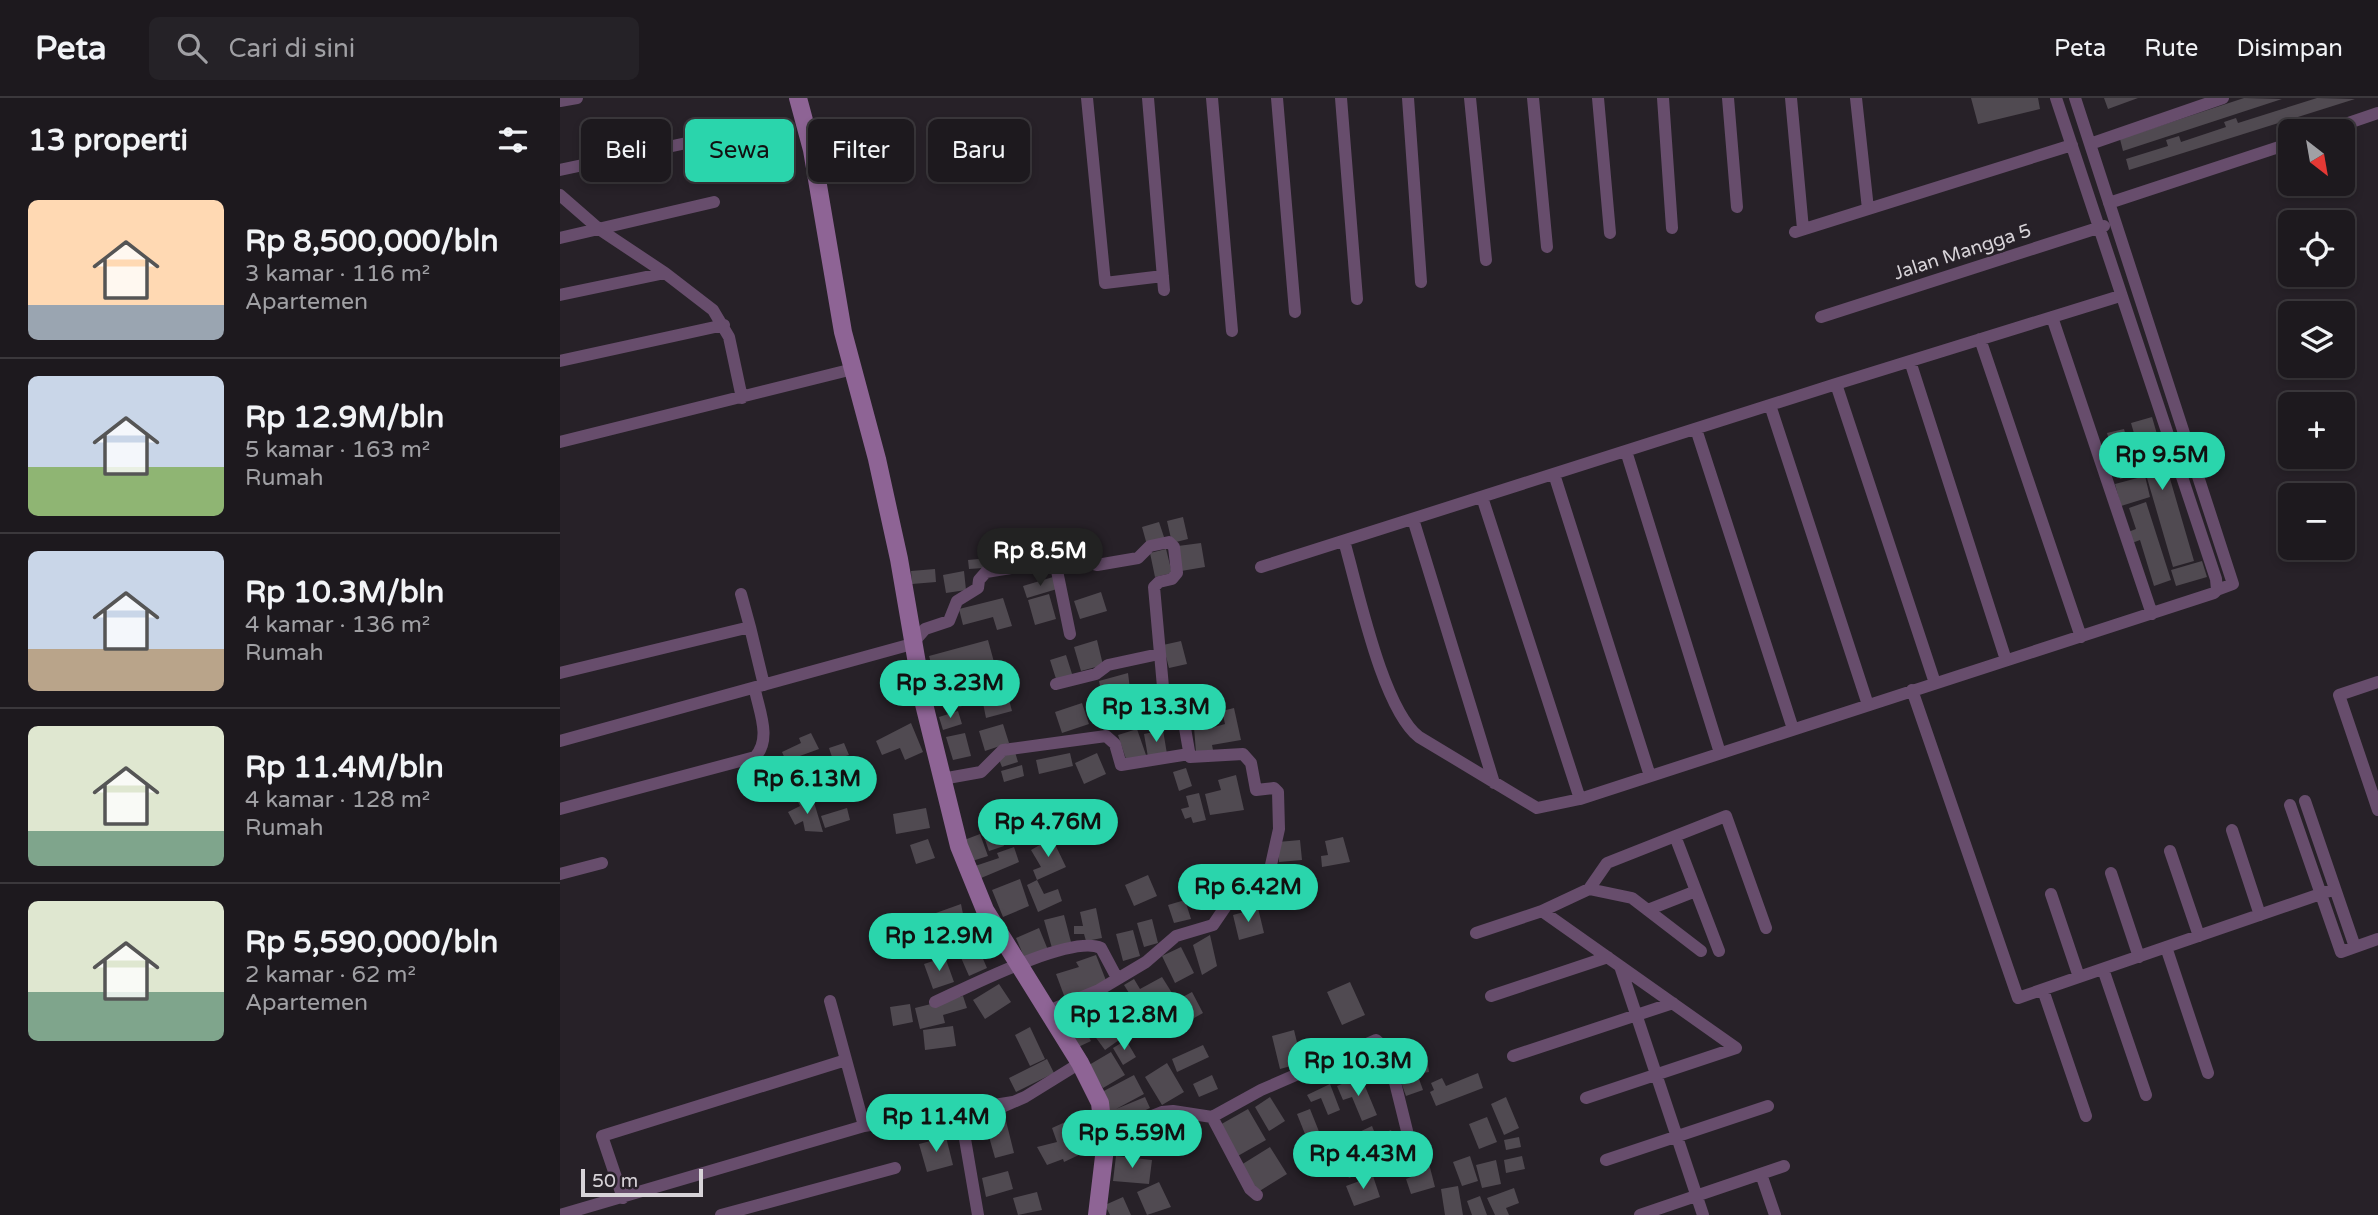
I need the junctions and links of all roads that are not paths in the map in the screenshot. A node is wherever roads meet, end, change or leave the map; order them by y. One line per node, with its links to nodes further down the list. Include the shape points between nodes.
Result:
1 (577, 98): 19 (street)
2 (798, 98): 55 (street)
3 (1087, 98): 41 (street, via 1105,283)
4 (1148, 98): 41 (street)
5 (1212, 98): 51 (street)
6 (1277, 98): 47 (street)
7 (1341, 98): 46 (street)
8 (1408, 98): 42 (street)
9 (1470, 98): 39 (street)
10 (1534, 98): 38 (street)
11 (1598, 98): 36 (street)
12 (1663, 98): 33 (street)
13 (1728, 98): 30 (street)
14 (1791, 98): 31 (street, via 1799,231)
15 (1856, 98): 31 (street)
16 (2056, 98): 24 (street)
17 (2075, 98): 23 (street)
18 (2223, 98): 23 (street)
19 (560, 102)
20 (2378, 113): 21 (street)
21 (2356, 120)
22 (685, 143): 26 (street)
23 (2090, 144): 29 (street)
24 (2072, 145): 31 (street); 34 (street)
25 (2278, 147): 29 (street)
26 (560, 170)
27 (560, 195): 35 (street)
28 (714, 202): 35 (street)
29 (2109, 203): 32 (street)
30 (1737, 208)
31 (1868, 209)
32 (2115, 223): 34 (street, Jalan Mangga 5); 68 (street, via 2233,584)
33 (1672, 228)
34 (2098, 228): 45 (street); 48 (street, Jalan Mangga 5)
35 (599, 229): 37 (street); 40 (street)
36 (1610, 233)
37 (560, 237)
38 (1547, 247)
39 (1486, 260)
40 (665, 273): 44 (street); 50 (street, via 713,310)
41 (1163, 276): 43 (street)
42 (1421, 282)
43 (1164, 290)
44 (560, 295)
45 (2120, 296): 49 (street); 68 (street)
46 (1357, 299)
47 (1295, 312)
48 (1821, 317)
49 (2052, 317): 52 (street); 70 (street)
50 (724, 325): 53 (street); 57 (street)
51 (1232, 331)
52 (1980, 340): 54 (street); 73 (street)
53 (560, 361)
54 (1910, 361): 56 (street); 76 (street)
55 (853, 369): 57 (street); 74 (street, via 885,496)
56 (1836, 384): 58 (street); 78 (street)
57 (742, 398): 60 (street)
58 (1770, 405): 59 (street); 83 (street)
59 (1696, 429): 61 (street); 84 (street)
60 (560, 442)
61 (1626, 451): 62 (street); 86 (street)
62 (1555, 474): 63 (street); 88 (street)
63 (1482, 497): 64 (street); 91 (street)
64 (1413, 519): 65 (street); 90 (street)
65 (1344, 541): 67 (street); 90 (street, via 1402,721 1419,737)
66 (1055, 561): 72 (street); 74 (street, via 986,572 978,588 957,601 949,621 925,629); 75 (street, via 1083,550 1090,564 1097,565 1138,558 1150,546 1172,544 1177,573 1154,587)
67 (1261, 567)
68 (2217, 590): 70 (street)
69 (741, 594): 71 (street)
70 (2152, 614): 73 (street)
71 (750, 627): 77 (street); 81 (street)
72 (1070, 634)
73 (2081, 636): 76 (street)
74 (912, 644): 81 (street); 89 (street)
75 (1159, 654): 80 (street, via 1108,665 1096,674); 87 (street, via 1163,687 1181,705)
76 (2007, 660): 78 (street)
77 (560, 673)
78 (1936, 682): 82 (street)
79 (2378, 682): 95 (street, via 2340,695)
80 (1056, 684)
81 (760, 687): 85 (street); 94 (street, via 765,738 755,757)
82 (1912, 690): 83 (street); 125 (street, via 2018,999)
83 (1868, 705): 84 (street)
84 (1793, 729): 86 (street)
85 (560, 741)
86 (1720, 753): 88 (street)
87 (1189, 754): 89 (street, via 1121,765 1115,744 1106,736 1010,748 981,772); 124 (street, via 1192,758 1243,754 1251,763 1255,790 1274,788 1278,792 1279,829 1271,865 1279,892 1228,903 1213,925 1176,936 1146,962)
88 (1650, 776): 91 (street)
89 (942, 779): 120 (street, via 969,876)
90 (1494, 783): 91 (street, via 1537,808)
91 (1580, 799)
92 (2305, 801): 103 (street)
93 (2290, 805): 106 (street)
94 (560, 809)
95 (2378, 810)
96 (2232, 830): 109 (street)
97 (1675, 836): 102 (street, via 1607,863); 104 (street); 110 (street, via 1726,816)
98 (2170, 851): 112 (street)
99 (602, 863): 101 (street)
100 (2110, 873): 119 (street)
101 (560, 874)
102 (1590, 889): 107 (street, via 1632,898); 108 (street)
103 (2335, 889): 106 (street); 115 (street)
104 (1696, 891): 107 (street); 117 (street)
105 (2050, 894): 123 (street)
106 (2321, 894): 109 (street); 115 (street, via 2341,952)
107 (1650, 909): 116 (street)
108 (1542, 911): 111 (street); 118 (street)
109 (2260, 915): 112 (street)
110 (1766, 928)
111 (1476, 933)
112 (2199, 936): 114 (street)
113 (2378, 939): 115 (street)
114 (2165, 947): 119 (street); 135 (street)
115 (2355, 947)
116 (1701, 951)
117 (1719, 951)
118 (1608, 957): 121 (street); 126 (street)
119 (2139, 957): 122 (street)
120 (1020, 964): 124 (street, via 1092,946 1101,948); 128 (street); 130 (street)
121 (1620, 966): 129 (street); 131 (street)
122 (2103, 969): 123 (street); 137 (street)
123 (2079, 977): 125 (street)
124 (1117, 978): 130 (street)
125 (2043, 990): 141 (street)
126 (1491, 996)
127 (830, 1001): 133 (street)
128 (935, 1002)
129 (1672, 1003): 131 (street); 136 (street, via 1736,1048)
130 (1048, 1011): 134 (street)
131 (1636, 1015): 132 (street); 136 (street)
132 (1513, 1056)
133 (846, 1060): 143 (street); 153 (street, via 602,1136)
134 (1080, 1063): 139 (street); 144 (street, via 1100,1103)
135 (2208, 1073)
136 (1656, 1075): 138 (street); 145 (street)
137 (2146, 1095)
138 (1586, 1098)
139 (1013, 1102): 143 (street); 156 (street, via 965,1123)
140 (1768, 1105): 145 (street)
141 (2086, 1116)
142 (1212, 1117): 144 (street, via 1162,1112); 146 (street, via 1272,1084 1376,1040 1387,1050); 151 (street)
143 (864, 1126): 153 (street)
144 (1104, 1135): 157 (street)
145 (1676, 1136): 147 (street); 152 (street)
146 (1411, 1147)
147 (1606, 1160)
148 (1784, 1166): 150 (street)
149 (895, 1168): 155 (street)
150 (1761, 1174): 152 (street); 160 (street)
151 (1257, 1195)
152 (1696, 1196): 158 (street); 159 (street)
153 (623, 1198): 154 (street)
154 (560, 1215)
155 (721, 1215)
156 (978, 1215)
157 (1097, 1215)
158 (1640, 1215)
159 (1703, 1215)
160 (1775, 1215)

